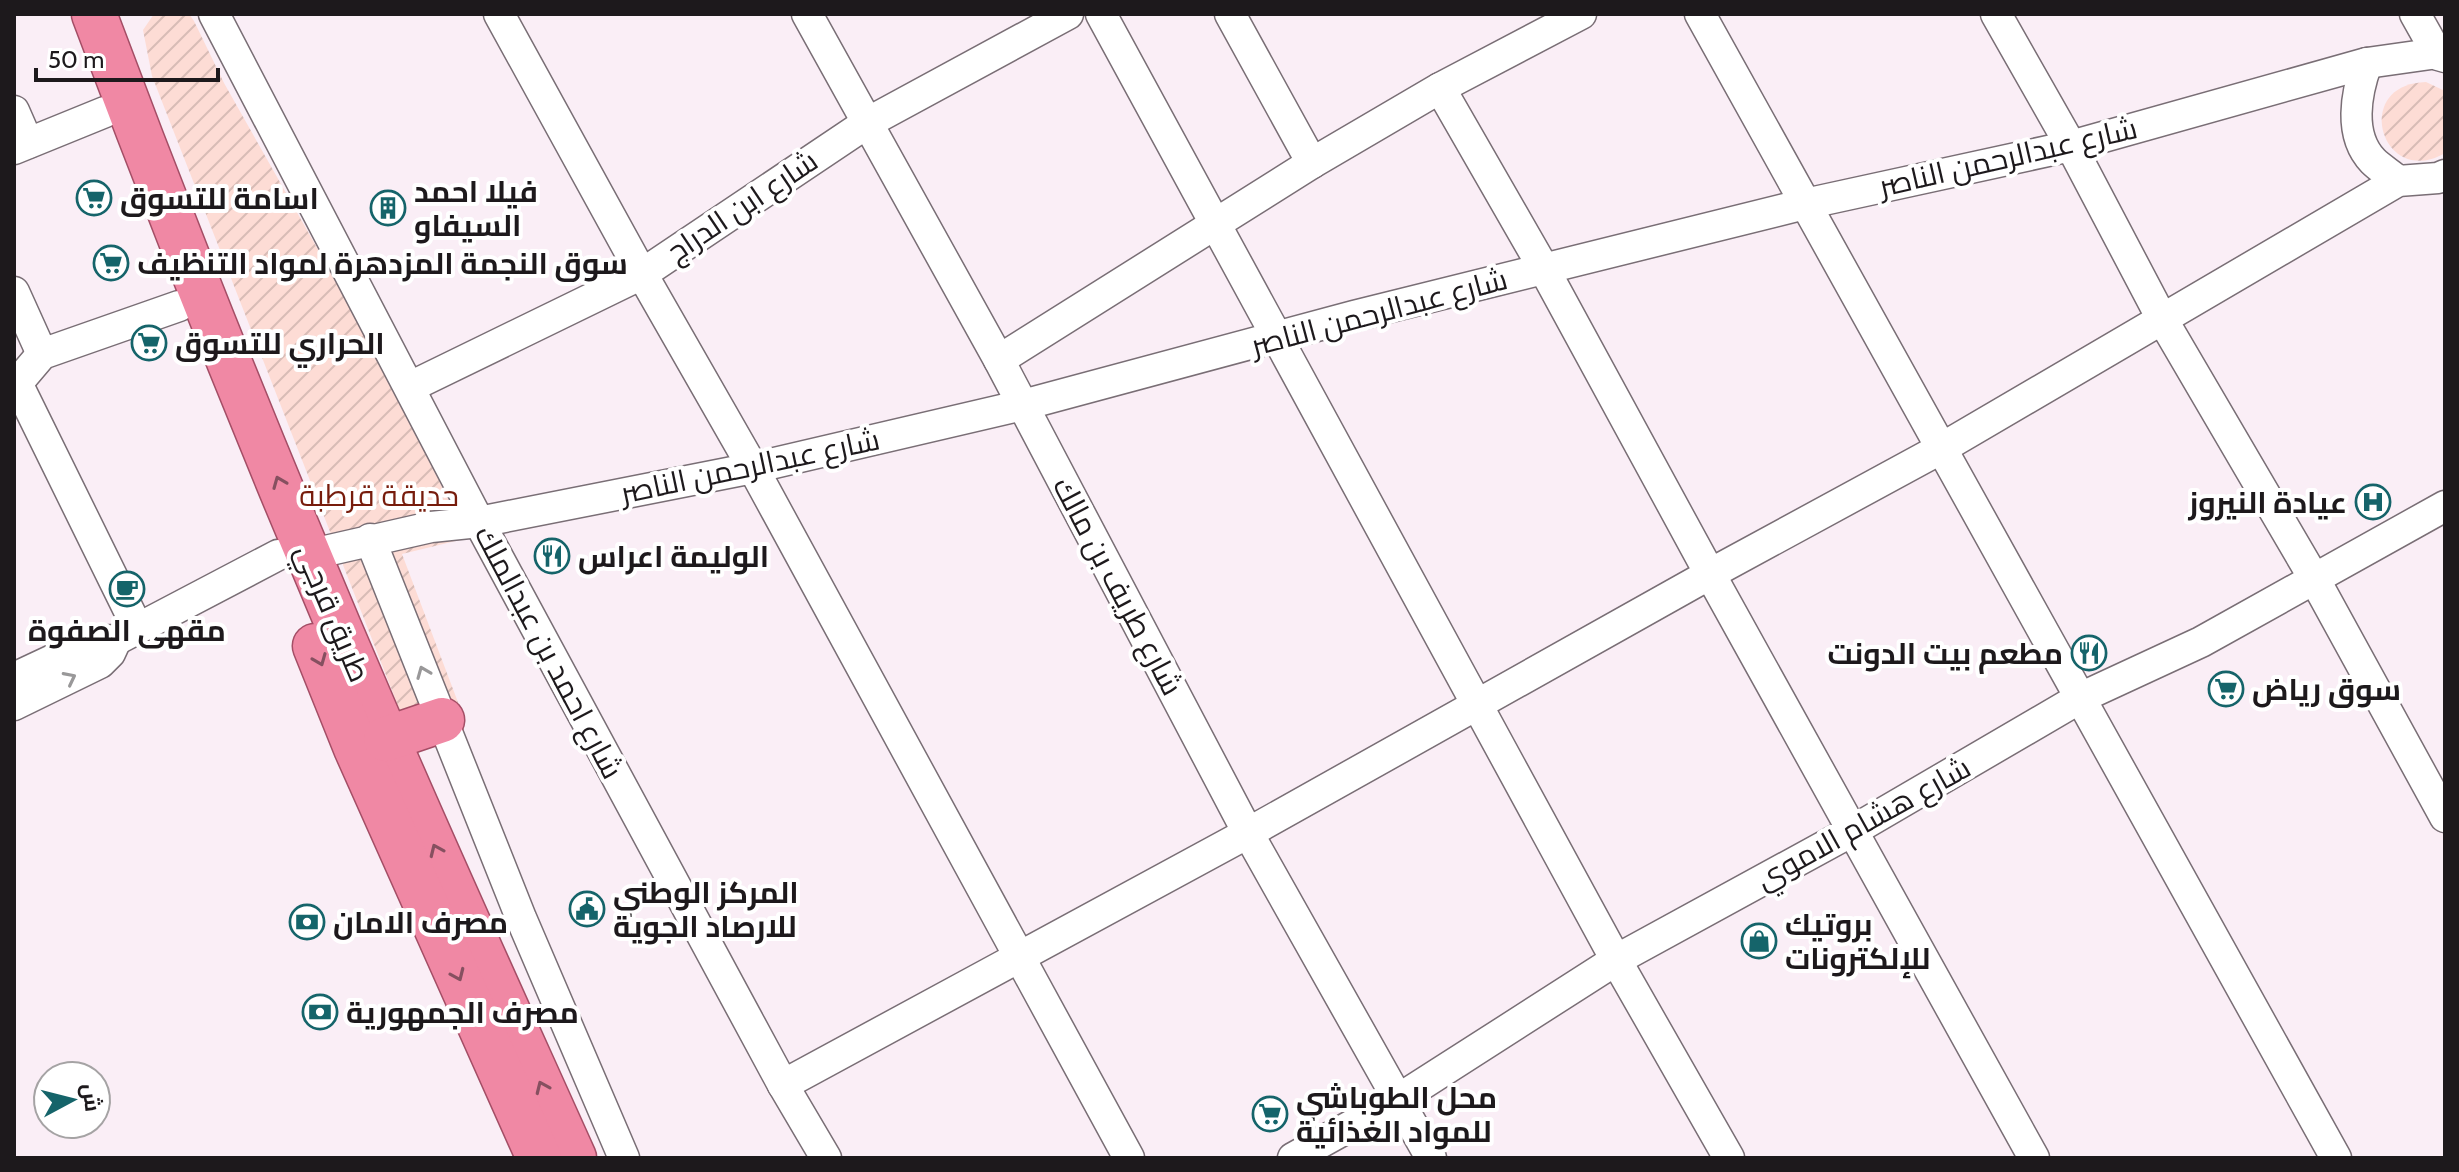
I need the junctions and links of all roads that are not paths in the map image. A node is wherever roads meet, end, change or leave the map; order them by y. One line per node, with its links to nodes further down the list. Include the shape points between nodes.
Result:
1 (214, 14): 34 (street, شارع احمد بن عبدالملك)
2 (499, 14): 26 (street)
3 (807, 14): 17 (street, شارع طريف بن مالك)
4 (1068, 14): 17 (street, شارع ابن الدراج)
5 (1101, 14): 24 (street)
6 (1230, 14): 20 (street)
7 (1581, 14): 14 (street)
8 (1700, 14): 23 (street)
9 (1996, 14): 19 (street)
10 (2415, 14): 12 (street)
11 (91, 15): 16 (highway, طريق قرجي); 41 (highway, طريق قرجي, one-way to 11, via 167,204)
12 (2443, 55): 13 (street, شارع عبدالرحمن الناصر)
13 (2367, 63): 19 (street, شارع عبدالرحمن الناصر); 22 (street, via 2357,91 2362,146)
14 (1440, 88): 20 (street); 25 (street)
15 (14, 111): 18 (street)
16 (105, 112): 18 (street); 28 (highway, طريق قرجي)
17 (867, 123): 26 (street, شارع ابن الدراج); 32 (street, شارع طريف بن مالك)
18 (21, 146)
19 (2071, 146): 23 (street, شارع عبدالرحمن الناصر); 29 (street)
20 (1312, 163): 24 (street)
21 (2445, 175): 22 (street)
22 (2398, 181): 29 (street)
23 (1805, 204): 25 (street, شارع عبدالرحمن الناصر); 36 (street)
24 (1214, 223): 30 (street); 32 (street)
25 (1544, 269): 30 (street, شارع عبدالرحمن الناصر); 42 (street)
26 (642, 274): 34 (street, شارع ابن الدراج); 37 (street)
27 (14, 292): 31 (street)
28 (179, 306): 31 (street); 41 (highway, طريق قرجي)
29 (2161, 317): 36 (street); 43 (street)
30 (1278, 338): 35 (street, شارع عبدالرحمن الناصر); 48 (street)
31 (42, 354): 33 (street)
32 (999, 360): 35 (street, شارع طريف بن مالك)
33 (16, 386): 44 (street)
34 (410, 387): 39 (street, شارع احمد بن عبدالملك)
35 (1023, 405): 37 (street, شارع عبدالرحمن الناصر); 53 (street, شارع طريف بن مالك)
36 (1942, 448): 42 (street); 46 (street)
37 (753, 468): 39 (street, شارع عبدالرحمن الناصر); 54 (street)
38 (2445, 506): 43 (street, شارع هشام الاموي)
39 (479, 522): 40 (street, شارع عبدالرحمن الناصر); 56 (street, شارع احمد بن عبدالملك)
40 (370, 539): 41 (street, شارع عبدالرحمن الناصر); 49 (street, one-way to 40)
41 (293, 555): 44 (street, شارع عبدالرحمن الناصر); 50 (highway, طريق قرجي); 58 (highway, طريق قرجي, one-way to 58, via 356,748)
42 (1710, 574): 48 (street); 52 (street)
43 (2315, 580): 46 (street, شارع هشام الاموي, via 2201,642); 51 (street)
44 (127, 634): 45 (street, via 93,641); 47 (street, one-way to 44, via 100,663)
45 (14, 678)
46 (2080, 698): 52 (street, شارع هشام الاموي); 67 (street)
47 (14, 705)
48 (1478, 706): 53 (street); 55 (street)
49 (442, 720): 50 (highway); 60 (street)
50 (386, 739): 59 (highway, طريق قرجي, one-way to 50)
51 (2445, 817)
52 (1854, 830): 55 (street, شارع هشام الاموي); 66 (street)
53 (1248, 833): 54 (street); 57 (street, شارع طريف بن مالك)
54 (1017, 956): 56 (street); 62 (street)
55 (1616, 960): 57 (street, شارع هشام الاموي); 65 (street)
56 (783, 1085): 61 (street, شارع احمد بن عبدالملك)
57 (1399, 1099): 63 (street, شارع هشام الاموي); 64 (street, شارع طريف بن مالك)
58 (539, 1158)
59 (574, 1158)
60 (624, 1158)
61 (826, 1158)
62 (1129, 1158)
63 (1293, 1158)
64 (1431, 1158)
65 (1729, 1158)
66 (2034, 1158)
67 (2336, 1158)

